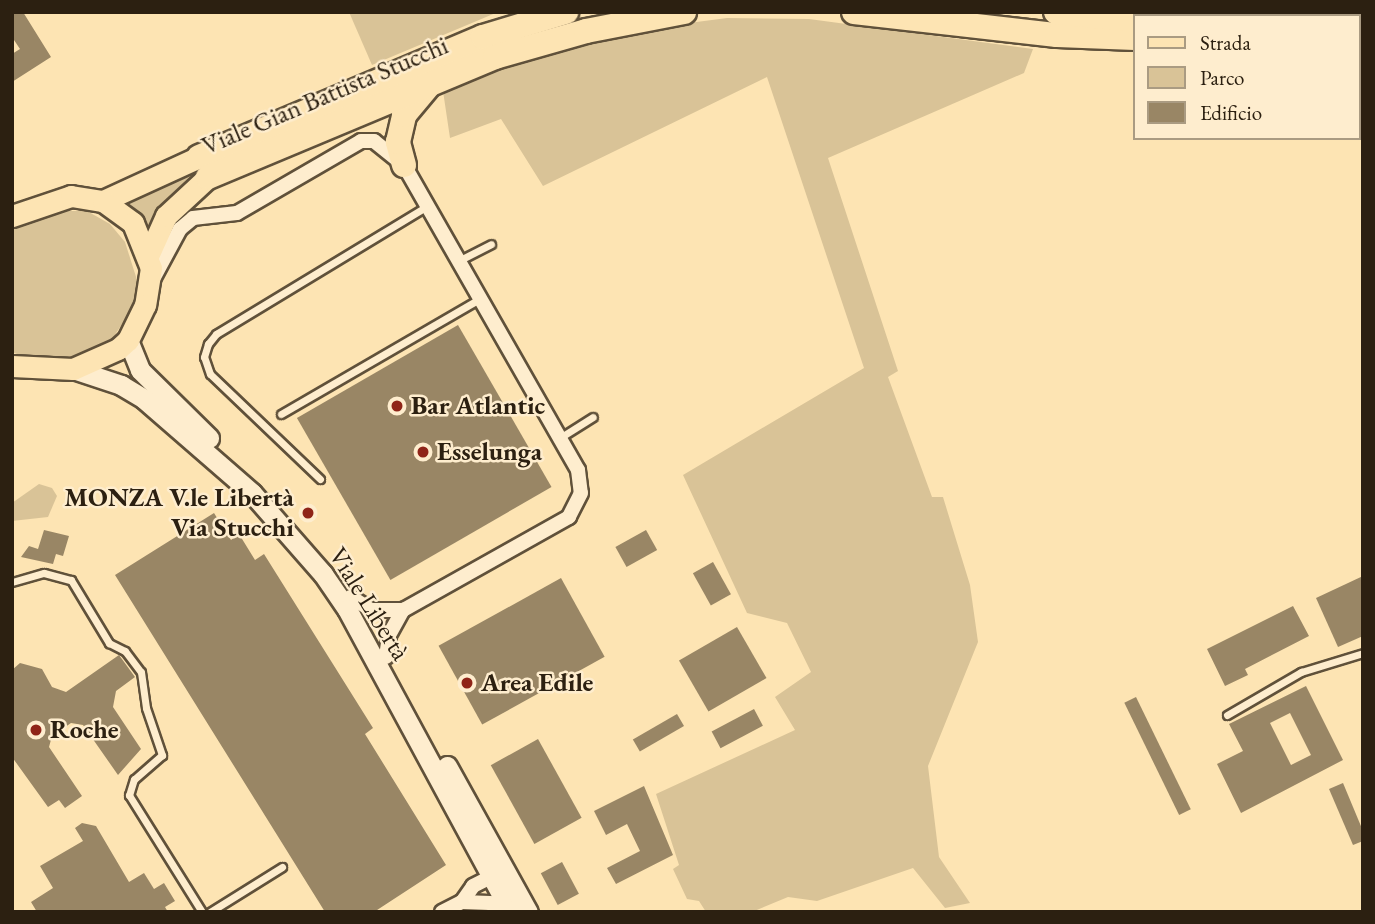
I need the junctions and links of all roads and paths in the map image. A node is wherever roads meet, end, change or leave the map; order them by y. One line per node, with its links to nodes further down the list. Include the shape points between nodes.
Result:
1 (566, 12): 10 (highway, Viale Gian Battista Stucchi, via 483,37)
2 (684, 12): 8 (highway, Viale Gian Battista Stucchi, via 586,31)
3 (854, 12): 5 (highway)
4 (1134, 20): 5 (highway)
5 (1056, 24): 6 (highway); 7 (highway)
6 (1134, 38)
7 (1134, 53)
8 (433, 80): 9 (highway, via 404,115 398,142); 10 (highway, Viale Gian Battista Stucchi)
9 (404, 165): 12 (street); 17 (street, via 374,141 362,141 237,213 193,218 180,229)
10 (204, 167): 11 (main road, Viale Gian Battista Stucchi); 15 (main road, Viale Gian Battista Stucchi, via 166,216)
11 (103, 201): 13 (main road, Viale Gian Battista Stucchi, via 71,196); 15 (main road, Viale Gian Battista Stucchi, via 133,223)
12 (427, 206): 16 (street); 25 (lane, via 216,334 208,344 204,357 210,374)
13 (12, 216)
14 (491, 244): 16 (lane)
15 (148, 256): 17 (main road, Viale Gian Battista Stucchi)
16 (458, 261): 18 (street)
17 (148, 289): 19 (main road, Viale Gian Battista Stucchi)
18 (479, 299): 22 (lane); 24 (street)
19 (128, 340): 21 (main road, via 105,358); 27 (main road, Viale Libertà, via 134,361 149,382 278,505)
20 (15, 369): 21 (main road)
21 (73, 369): 33 (main road, Viale Libertà, via 121,385 144,399 252,493 309,556 347,609)
22 (281, 414)
23 (593, 417): 24 (lane)
24 (558, 440): 28 (street, via 579,470 581,493 569,517)
25 (320, 480)
26 (12, 582): 35 (lane, via 44,573 71,580 108,643 125,651 141,672 146,708 162,755 134,779 130,795)
27 (351, 597): 28 (street, via 371,610); 30 (main road, Viale Libertà)
28 (403, 610): 30 (street, via 390,635)
29 (1363, 653): 31 (lane, via 1301,672)
30 (386, 657): 33 (main road, Viale Libertà)
31 (1227, 715)
32 (282, 867): 36 (lane)
33 (508, 877): 34 (street, via 473,886); 38 (main road, Viale Libertà); 39 (main road, Viale Libertà)
34 (462, 902): 37 (street); 38 (street, via 490,903)
35 (202, 912)
36 (210, 912)
37 (442, 912)
38 (510, 912)
39 (528, 912)

